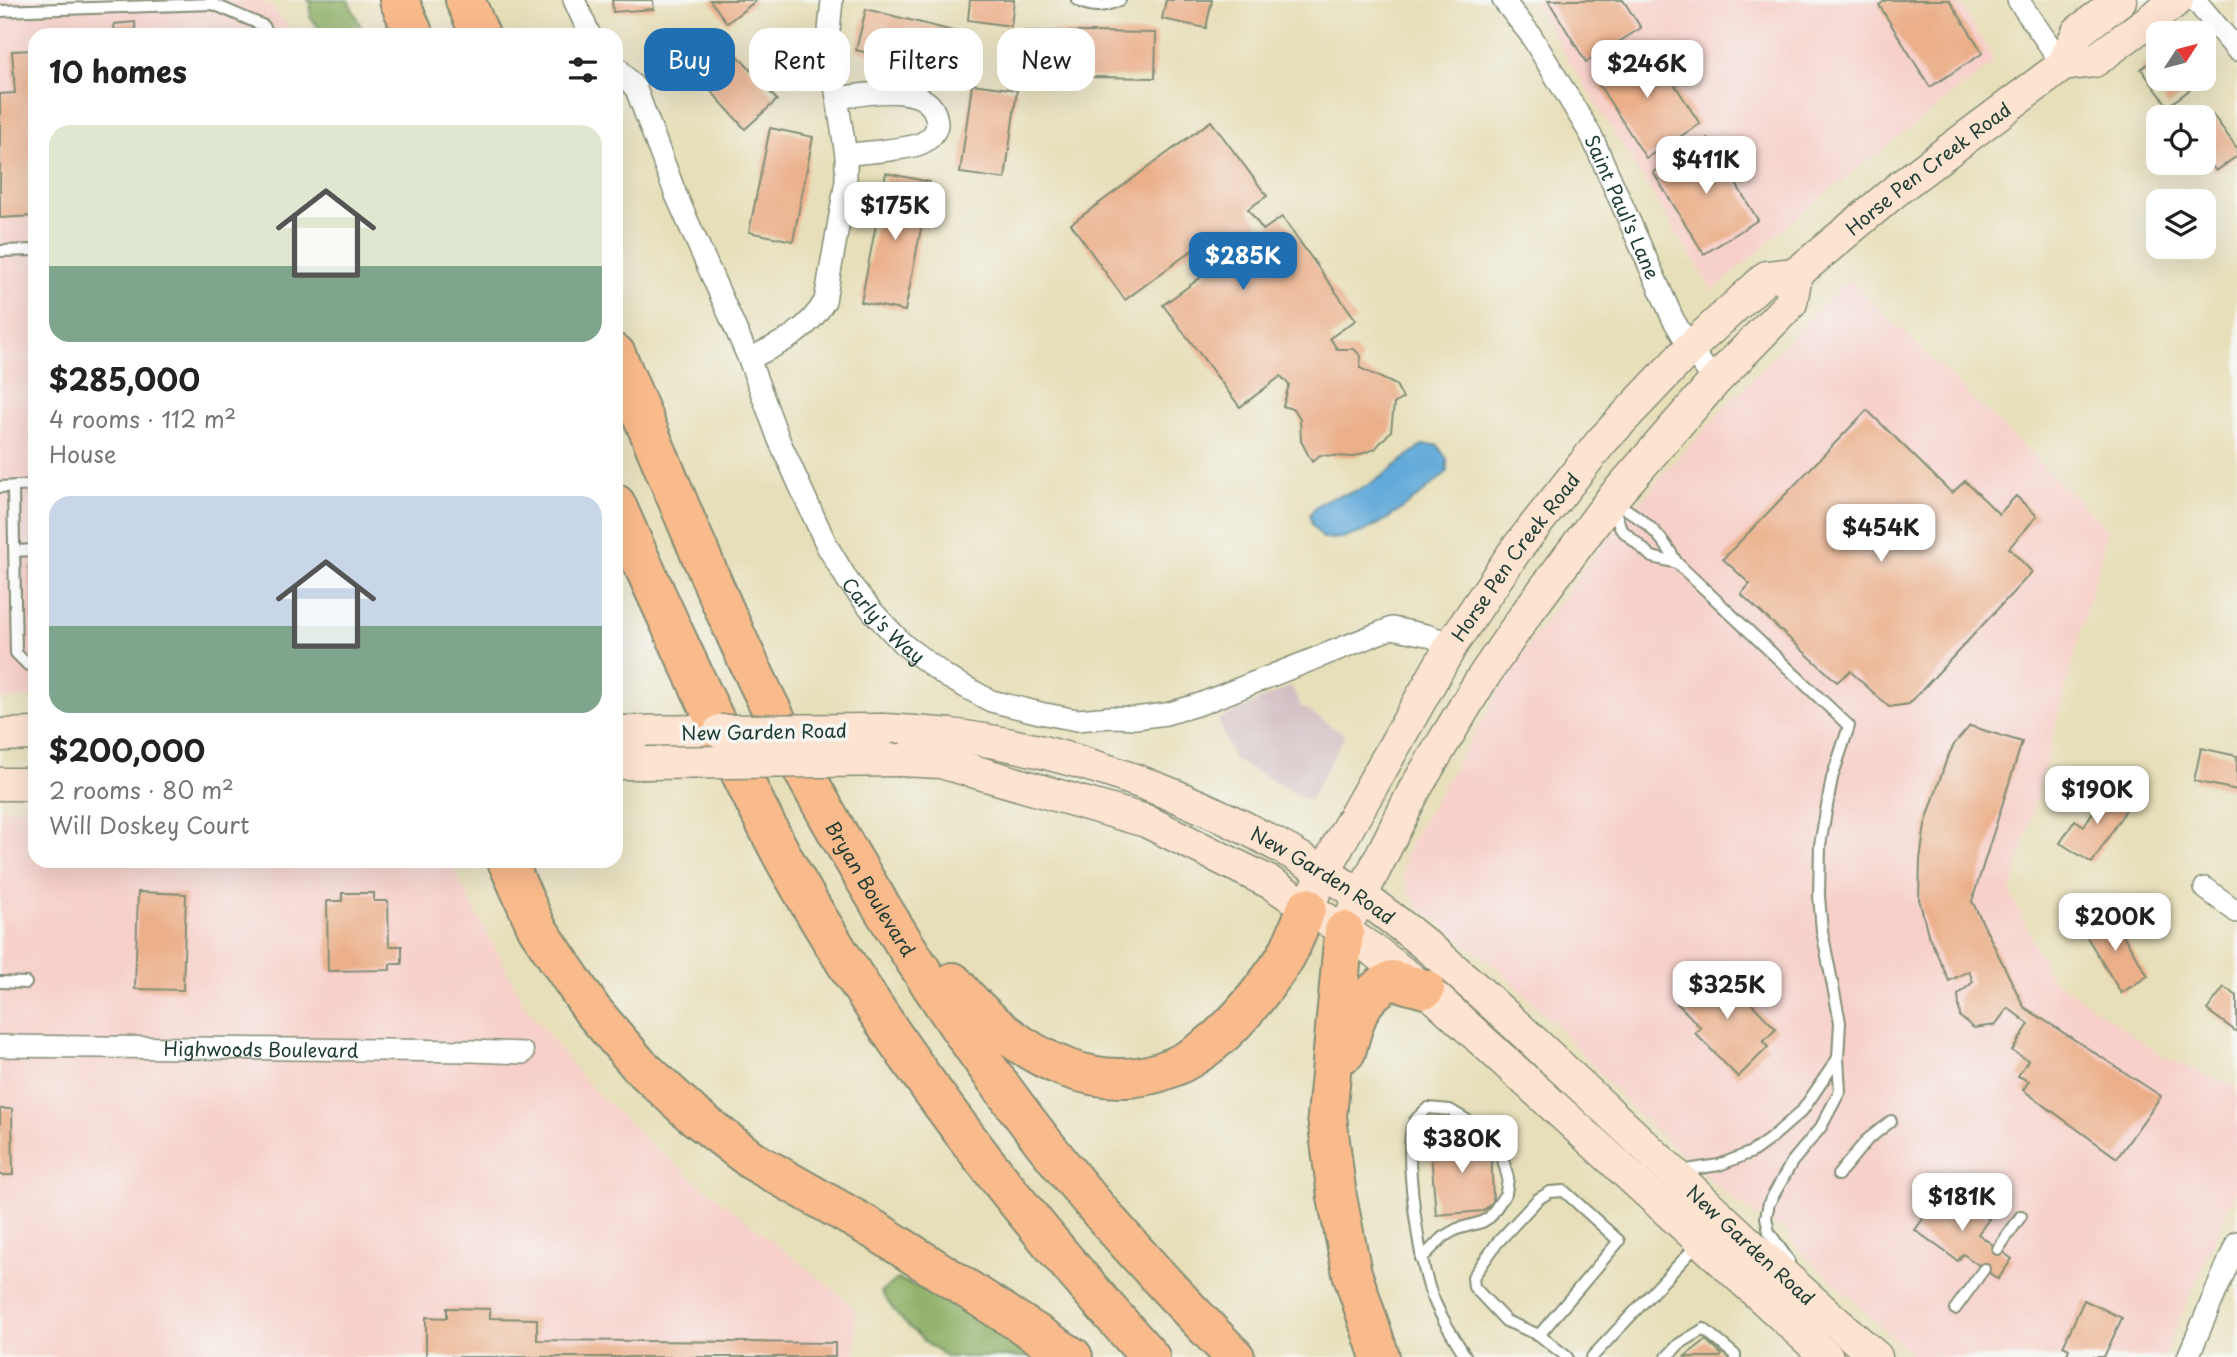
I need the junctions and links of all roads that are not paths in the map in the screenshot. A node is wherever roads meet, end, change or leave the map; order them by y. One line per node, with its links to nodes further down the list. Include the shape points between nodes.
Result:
1 (382, 0): 15 (highway)
2 (399, 0): 16 (highway)
3 (465, 0): 17 (highway)
4 (574, 0): 18 (street)
5 (832, 0): 22 (street, via 828,41)
6 (1077, 0): 7 (lane, via 1103,8)
7 (1120, 0)
8 (1503, 0): 27 (street, Saint Paul's Lane, via 1530,34 1591,135)
9 (2018, 0): 20 (street)
10 (2120, 0): 20 (main road, Horse Pen Creek Road, via 2078,32)
11 (2177, 0): 20 (main road, Horse Pen Creek Road, via 2094,61)
12 (2195, 0): 19 (street)
13 (0, 11): 14 (lane, via 213,4)
14 (265, 28)
15 (391, 28)
16 (411, 28)
17 (477, 28)
18 (587, 28)
19 (2237, 51)
20 (2063, 65): 26 (main road, Horse Pen Creek Road, via 1899,187)
21 (623, 74): 28 (street, Carly's Way, via 636,89)
22 (838, 98): 23 (street); 23 (street, via 904,93 928,105 937,122 936,130 920,145)
23 (846, 155): 28 (street, via 846,181 825,301 796,334)
24 (28, 250): 25 (lane)
25 (0, 251)
26 (1796, 274): 27 (main road, Horse Pen Creek Road, via 1767,277); 30 (main road, via 1791,303)
27 (1690, 348): 30 (street, Saint Paul's Lane); 31 (main road, Horse Pen Creek Road)
28 (749, 359): 42 (street, Carly's Way, via 804,498 848,581 903,644 947,677 991,701 1077,720 1135,718 1200,704 1392,628)
29 (623, 370): 48 (highway, Bryan Boulevard, via 760,686)
30 (1715, 380): 36 (main road)
31 (1602, 441): 35 (main road, Horse Pen Creek Road); 36 (main road, via 1599,473)
32 (28, 486): 34 (lane)
33 (0, 487): 34 (lane)
34 (13, 488): 39 (lane)
35 (1559, 496): 41 (main road, via 1558,529 1534,569); 42 (main road, Horse Pen Creek Road)
36 (1611, 500): 40 (lane, via 1640,517 1667,543); 40 (lane, via 1621,529 1652,556); 41 (main road)
37 (623, 520): 78 (highway, via 757,807 821,923 944,1108 1002,1185)
38 (28, 550): 39 (lane)
39 (15, 551): 43 (lane, via 16,653)
40 (1677, 563): 63 (lane, via 1849,726 1832,778 1819,845 1821,919 1840,1022)
41 (1516, 629): 54 (main road, via 1415,789)
42 (1452, 644): 52 (main road, Horse Pen Creek Road)
43 (28, 665)
44 (625, 732): 52 (main road, New Garden Road, bridge, via 883,730 951,735 1016,747 1113,772 1182,798)
45 (28, 734): 46 (main road)
46 (0, 735)
47 (631, 763): 55 (main road, New Garden Road, bridge, via 941,762 1146,821 1271,883)
48 (806, 776): 55 (highway, via 970,1003 1023,1048 1081,1073 1133,1076 1177,1065 1201,1051 1241,1015 1284,959); 79 (highway, Bryan Boulevard, via 865,879 1015,1104 1126,1241)
49 (28, 784): 50 (main road)
50 (0, 785)
51 (510, 868): 77 (highway, via 537,928 592,1010 639,1065 692,1114 752,1161 878,1232)
52 (1324, 872): 54 (main road, New Garden Road); 55 (main road, Horse Pen Creek Road)
53 (2205, 888): 56 (street)
54 (1360, 896): 57 (main road); 66 (main road, New Garden Road, via 1494,1004)
55 (1307, 907): 57 (main road, New Garden Road)
56 (2237, 912)
57 (1344, 931): 60 (main road, New Garden Road); 64 (highway)
58 (0, 982): 59 (lane)
59 (26, 983)
60 (1425, 989): 64 (highway, via 1392,980 1372,993 1360,1008); 69 (main road, New Garden Road)
61 (0, 1046): 62 (street, Highwoods Boulevard)
62 (523, 1054)
63 (1838, 1058): 66 (lane, via 1802,1111 1752,1152 1719,1164); 76 (lane, via 1840,1091 1821,1127 1792,1161 1766,1217 1782,1253)
64 (1329, 1092): 80 (highway, via 1327,1117 1337,1197 1352,1273)
65 (1891, 1121): 67 (lane, via 1867,1140)
66 (1673, 1172): 69 (main road, New Garden Road)
67 (1838, 1175)
68 (2021, 1216): 71 (lane)
69 (1712, 1229): 76 (main road, New Garden Road); 83 (lane); 86 (main road, New Garden Road)
70 (2237, 1242): 87 (street)
71 (1998, 1249)
72 (1421, 1258): 72 (lane, via 1443,1237 1490,1217 1506,1193 1508,1178 1499,1145 1450,1110 1428,1108 1412,1128 1410,1168); 81 (lane, via 1431,1292)
73 (1984, 1269): 74 (lane)
74 (1955, 1309)
75 (1539, 1335): 75 (lane, via 1619,1241 1564,1191 1538,1199 1473,1277 1474,1287 1506,1321); 82 (lane)
76 (1865, 1348)
77 (1073, 1357)
78 (1150, 1357)
79 (1235, 1357)
80 (1380, 1357)
81 (1466, 1357)
82 (1567, 1357)
83 (1592, 1357)
84 (1667, 1357): 85 (lane, via 1704,1329)
85 (1735, 1357)
86 (1827, 1357)
87 (2188, 1357)

